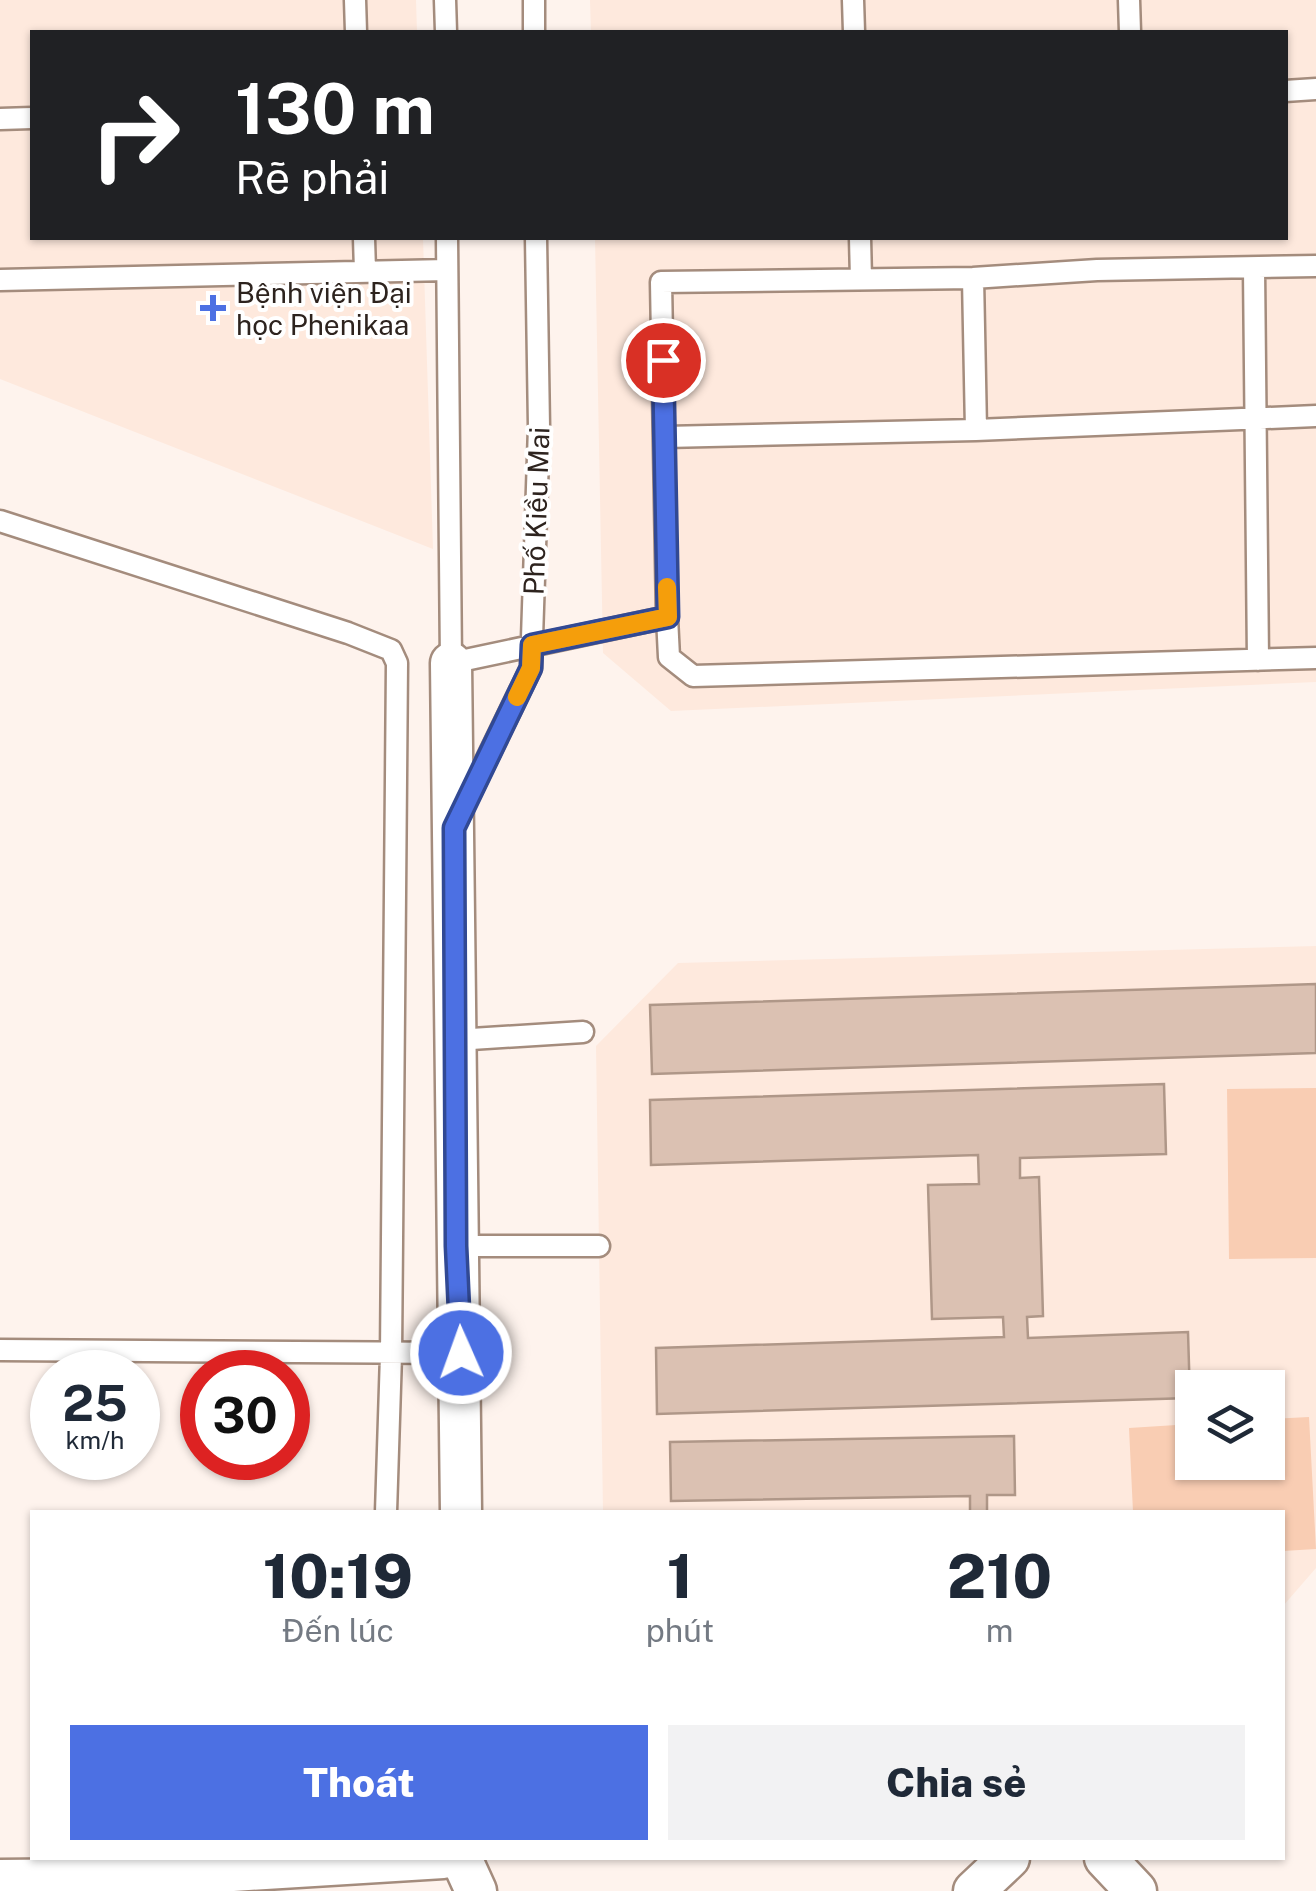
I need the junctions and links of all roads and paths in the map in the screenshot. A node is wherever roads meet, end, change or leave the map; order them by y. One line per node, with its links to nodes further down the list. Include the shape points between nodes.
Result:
1 (354, 0): 6 (lane)
2 (446, 0): 7 (lane)
3 (534, 0): 8 (lane)
4 (853, 0): 9 (lane)
5 (1129, 0): 10 (lane)
6 (356, 30)
7 (446, 30)
8 (534, 30)
9 (854, 30)
10 (1130, 30)
11 (1316, 90): 12 (lane)
12 (1288, 91)
13 (30, 118): 14 (lane)
14 (0, 119)
15 (364, 240): 22 (lane)
16 (447, 240): 21 (lane, Phố Kiều Mai)
17 (536, 240): 32 (lane, Phố Kiều Mai)
18 (860, 240): 24 (lane)
19 (1316, 266): 20 (lane)
20 (1254, 268): 23 (lane); 27 (lane)
21 (447, 270): 22 (lane); 35 (lane, Phố Kiều Mai)
22 (366, 272): 25 (lane)
23 (972, 278): 24 (lane); 28 (lane)
24 (861, 279): 29 (lane, via 661,282)
25 (0, 280)
26 (1316, 416): 27 (lane)
27 (1258, 418): 28 (lane); 34 (lane)
28 (976, 430): 29 (lane)
29 (665, 437): 31 (lane)
30 (0, 521): 43 (lane, via 348,634 390,650 397,663)
31 (668, 617): 32 (lane); 34 (lane, via 669,657 693,676)
32 (532, 645): 35 (lane); 36 (lane, Phố Kiều Mai, via 531,668)
33 (1316, 658): 34 (lane)
34 (1258, 660)
35 (451, 663): 36 (street, Phố Kiều Mai)
36 (454, 828): 38 (street, Phố Kiều Mai)
37 (583, 1032): 38 (lane)
38 (456, 1040): 39 (street, Phố Kiều Mai)
39 (456, 1246): 40 (lane); 42 (street, Phố Kiều Mai)
40 (599, 1246)
41 (0, 1350): 43 (lane)
42 (461, 1353): 43 (lane); 45 (street, Phố Kiều Mai)
43 (391, 1355): 44 (lane)
44 (386, 1510)
45 (461, 1510)
46 (417, 1860): 51 (street)
47 (462, 1860): 52 (street)
48 (1007, 1860): 53 (street)
49 (1108, 1860): 54 (street)
50 (0, 1880): 51 (street)
51 (104, 1885)
52 (476, 1891)
53 (974, 1891)
54 (1136, 1891)

